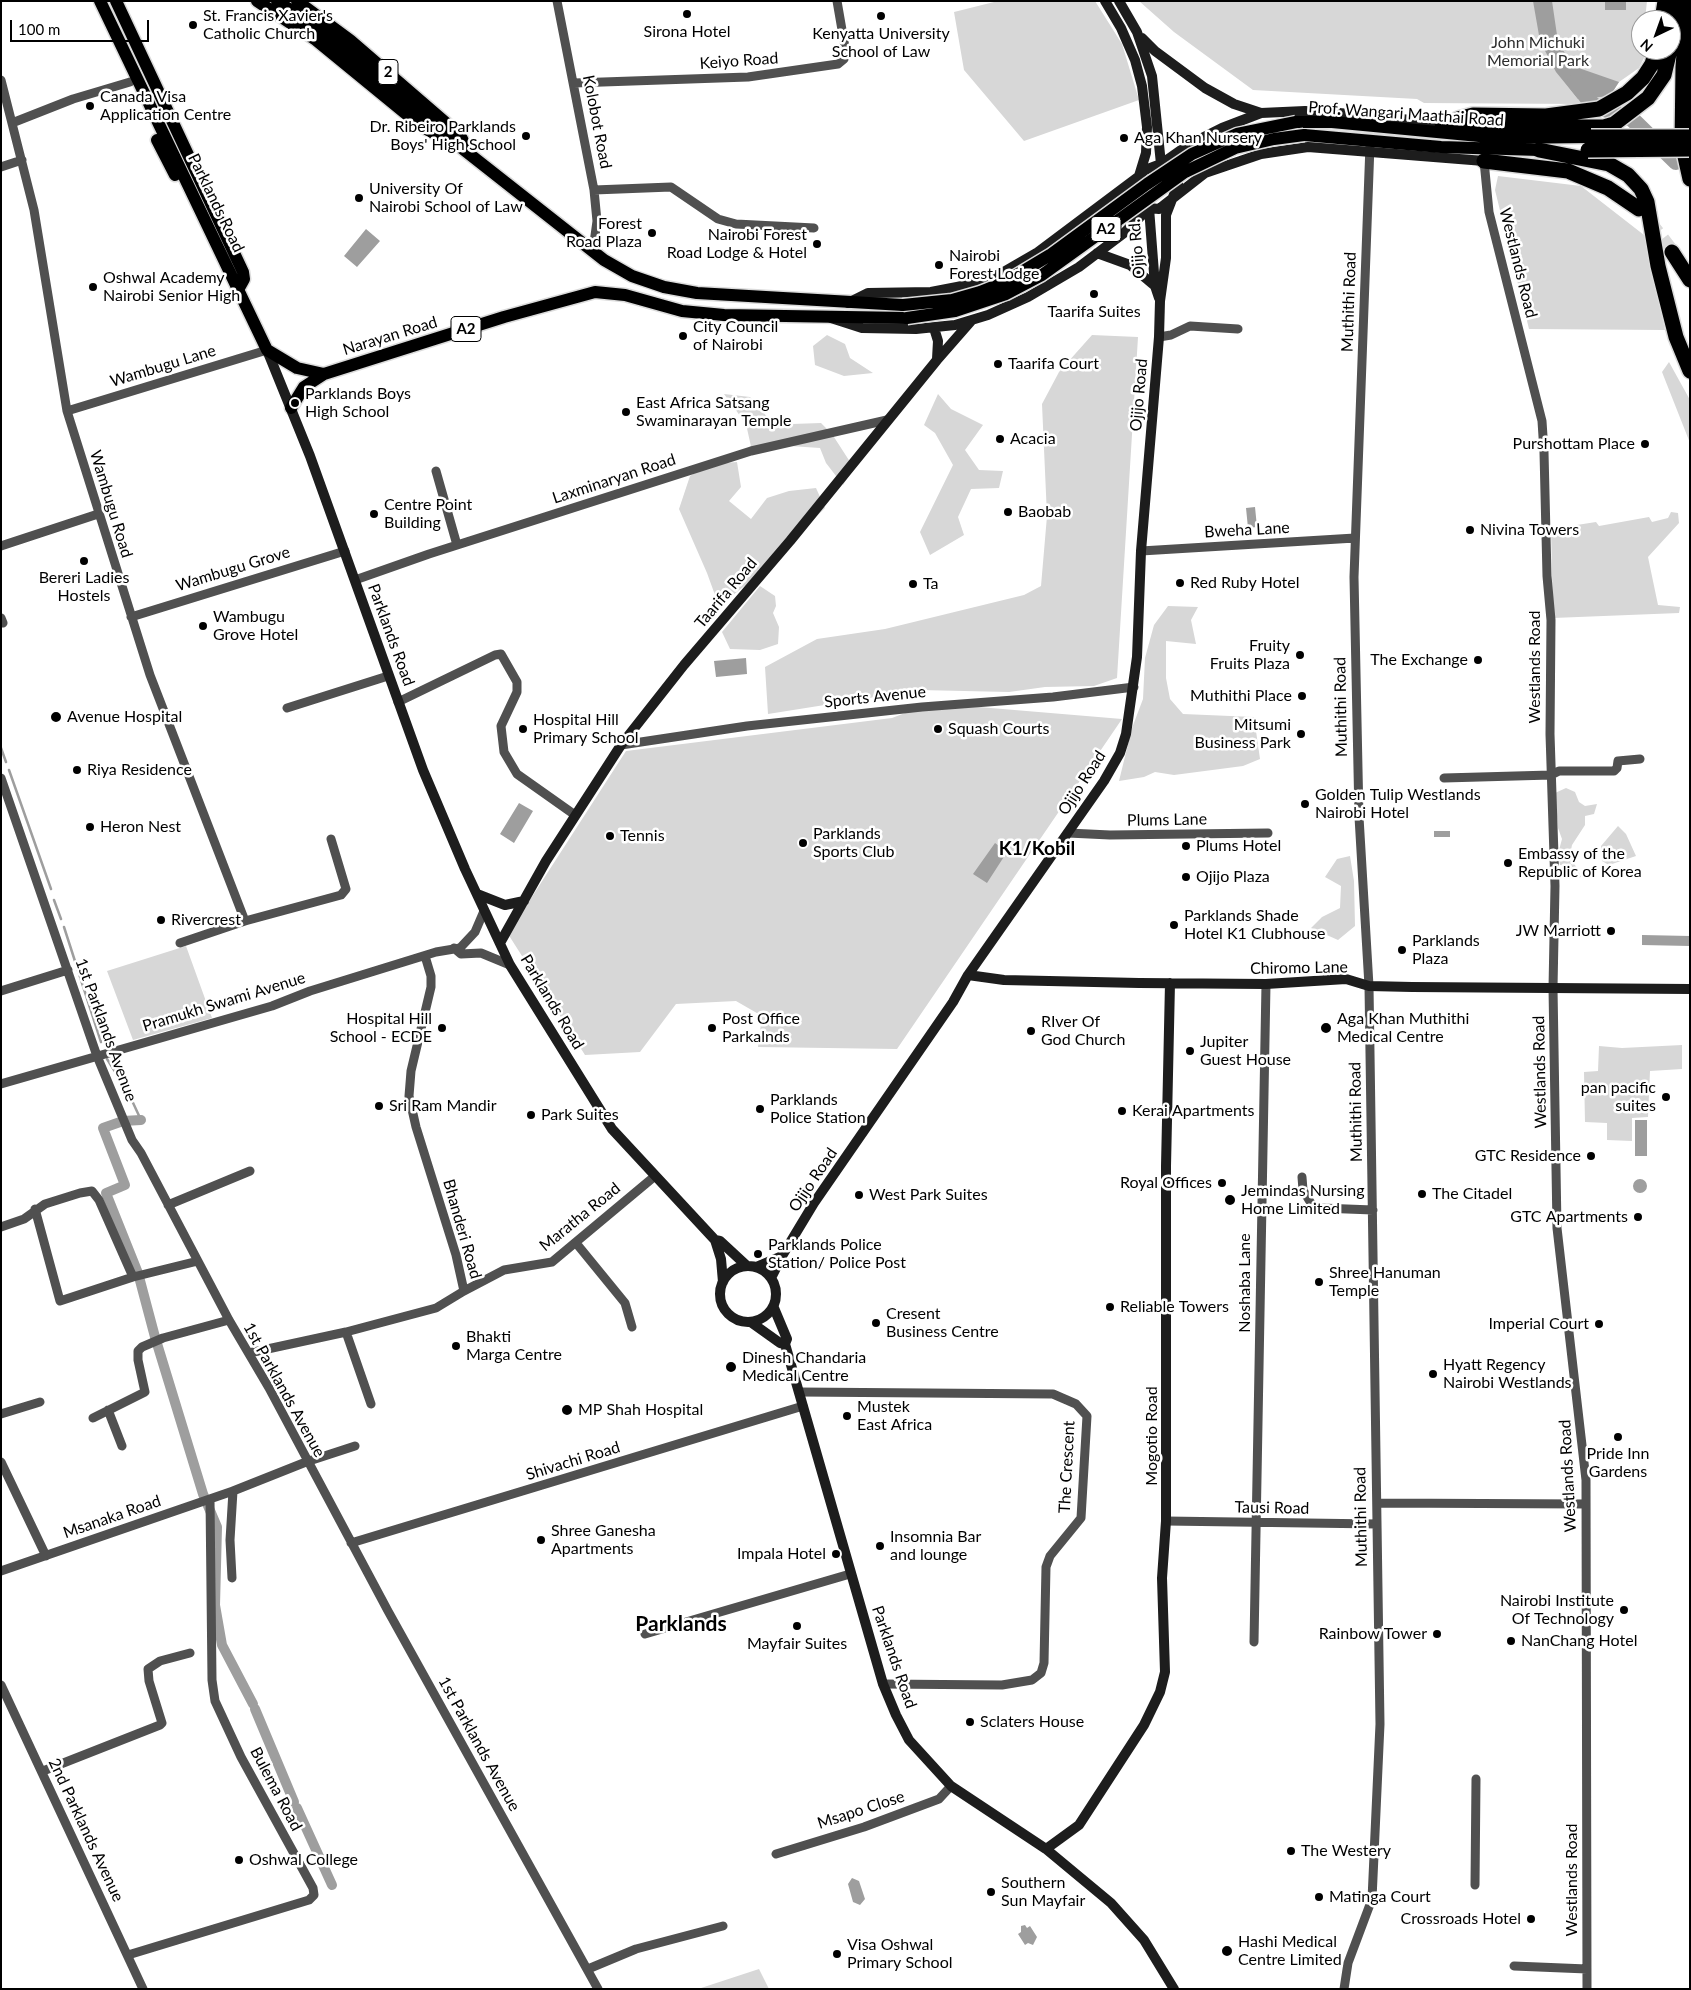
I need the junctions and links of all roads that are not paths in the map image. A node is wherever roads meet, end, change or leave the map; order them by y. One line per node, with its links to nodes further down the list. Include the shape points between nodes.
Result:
1 (92, 1): 16 (main road)
2 (100, 1): 45 (main road, Parklands Road)
3 (116, 1): 45 (main road, via 243,272 244,279)
4 (257, 1): 24 (main road, via 323,45 421,126)
5 (277, 1): 24 (main road, Prof. Wangari Maathai Road / A2, via 323,32)
6 (297, 1): 28 (main road, 2, via 350,40 460,134)
7 (557, 1): 17 (street, Kolobot Road)
8 (837, 1): 17 (street, Keiyo Road, via 846,53 838,64 748,77)
9 (1119, 1): 12 (main road)
10 (1688, 1): 29 (highway, via 1683,67)
11 (1106, 2): 34 (main road, Ojijo Rd., via 1135,60 1142,86 1147,127 1146,153)
12 (1136, 32): 18 (main road, via 1155,51 1205,88 1234,104); 32 (main road, via 1152,76)
13 (1652, 60): 21 (highway, via 1647,71 1627,93 1599,110 1546,116 1474,115)
14 (1668, 60): 21 (highway, via 1657,87 1614,124 1595,127)
15 (1, 80): 20 (street, Wambugu Road)
16 (130, 82): 20 (street, via 73,99); 45 (main road, via 214,255)
17 (574, 83): 36 (street, Kolobot Road)
18 (1261, 113): 19 (main road, Prof. Wangari Maathai Road); 32 (main road, Prof. Wangari Maathai Road, via 1188,145)
19 (1339, 113): 21 (main road, Prof. Wangari Maathai Road); 22 (main road, via 1386,122)
20 (12, 123): 30 (street, Wambugu Road)
21 (1442, 123)
22 (1391, 128): 25 (main road, Prof. Wangari Maathai Road / A2); 50 (main road, Prof. Wangari Maathai Road / A2, bridge, via 1296,122 1237,134 1192,154 1050,255 1005,282 980,292)
23 (1690, 137): 25 (highway, bridge)
24 (450, 138): 28 (main road, Prof. Wangari Maathai Road / A2)
25 (1589, 144): 27 (highway); 29 (highway, bridge)
26 (1370, 145): 27 (main road, Prof. Wangari Maathai Road / A2); 31 (main road, Prof. Wangari Maathai Road); 37 (main road, Prof. Wangari Maathai Road, via 1308,147 1261,154 1205,174); 50 (main road, Prof. Wangari Maathai Road / A2, bridge, via 1304,135 1235,148 1185,172 1042,275 1006,294 955,311); 65 (street, Muthithi Road)
27 (1539, 150): 58 (highway, via 1609,164 1628,175 1641,189 1648,202 1658,266 1676,337)
28 (468, 153): 41 (main road, Prof. Wangari Maathai Road / A2)
29 (1687, 153): 35 (highway)
30 (22, 160): 33 (street); 61 (street, Wambugu Road, via 34,210)
31 (1484, 160): 39 (highway, via 1568,172 1608,188); 78 (street, Westlands Road, via 1489,212 1542,421 1551,620)
32 (1161, 164): 34 (main road, via 1145,170); 37 (main road, Ojijo Rd., via 1174,173 1178,184)
33 (1, 166)
34 (1138, 177): 38 (main road, Ojijo Rd., via 1134,197 1140,206); 49 (main road, Prof. Wangari Maathai Road, via 1038,252 1000,274 976,283 931,292 868,293)
35 (1690, 180)
36 (594, 190): 40 (street, via 671,187 718,219 736,224); 41 (street, Kolobot Road, via 597,221)
37 (1174, 197): 38 (main road, via 1159,209); 48 (main road, Ojijo Rd., via 1166,215 1166,258)
38 (1149, 208): 43 (main road, Prof. Wangari Maathai Road); 46 (main road, Ojijo Rd.)
39 (1639, 209)
40 (814, 228)
41 (593, 250): 49 (main road, Prof. Wangari Maathai Road / A2, via 632,276 664,287 697,293)
42 (1672, 252): 44 (highway)
43 (1098, 253): 46 (main road, via 1130,265); 52 (main road, Prof. Wangari Maathai Road, via 1028,297)
44 (1690, 280)
45 (238, 284): 56 (main road, Parklands Road)
46 (1155, 286): 48 (main road, Ojijo Rd.)
47 (609, 292): 51 (main road, Prof. Wangari Maathai Road / A2, via 698,313); 59 (main road, Narayan Road / A2, via 561,300)
48 (1160, 301): 55 (main road, Ojijo Road)
49 (847, 303): 50 (main road, Prof. Wangari Maathai Road / A2)
50 (905, 311): 51 (main road, Prof. Wangari Maathai Road / A2)
51 (830, 318): 53 (main road, Prof. Wangari Maathai Road, via 862,328)
52 (972, 320): 53 (main road, Prof. Wangari Maathai Road); 57 (main road, Taarifa Road)
53 (934, 328): 57 (main road, via 938,341)
54 (1238, 329): 55 (street, via 1190,326)
55 (1159, 337): 69 (main road, Ojijo Road)
56 (267, 350): 59 (main road, via 292,366); 60 (main road, Parklands Road); 61 (street, Wambugu Lane)
57 (936, 360): 62 (main road, Taarifa Road)
58 (1690, 371)
59 (324, 374): 60 (main road, via 304,387)
60 (291, 408): 68 (main road, Parklands Road)
61 (67, 411): 64 (street, Wambugu Road)
62 (887, 420): 66 (street, Laxminaryan Road, via 751,451); 76 (main road, Taarifa Road)
63 (436, 471): 66 (street)
64 (98, 514): 67 (street); 71 (street, Wambugu Road)
65 (1355, 538): 69 (street, Bweha Lane); 99 (street, Muthithi Road, via 1358,771)
66 (457, 545): 70 (street, Laxminaryan Road)
67 (1, 546)
68 (345, 551): 70 (main road, Parklands Road); 71 (street, Wambugu Grove)
69 (1141, 551): 73 (main road, Ojijo Road)
70 (354, 580): 72 (main road, Parklands Road)
71 (130, 617): 89 (street, Wambugu Road)
72 (388, 676): 74 (main road, Parklands Road); 75 (street)
73 (1134, 687): 76 (street, Sports Avenue, via 747,726); 83 (main road, Ojijo Road, via 1120,754)
74 (398, 702): 82 (street, via 501,654 517,682 517,692 501,726 504,752 517,774); 86 (main road, Parklands Road)
75 (287, 708)
76 (621, 745): 82 (main road, Taarifa Road)
77 (1640, 759): 78 (street, via 1618,761 1614,771 1559,771)
78 (1551, 775): 80 (street); 100 (street, Westlands Road)
79 (1, 778): 81 (street, 1st Parklands Avenue)
80 (1444, 778)
81 (5, 807): 95 (street, 1st Parklands Avenue)
82 (575, 815): 87 (main road, Taarifa Road)
83 (1068, 833): 84 (street, Plums Lane); 96 (main road, Ojijo Road)
84 (1268, 833)
85 (331, 839): 89 (street, via 346,889 344,892)
86 (477, 894): 87 (main road, via 506,905); 88 (main road, Parklands Road)
87 (524, 901): 91 (main road, Taarifa Road)
88 (484, 911): 91 (main road, Parklands Road); 92 (street, Pramukh Swami Avenue, via 470,939 460,948)
89 (246, 921): 90 (street)
90 (180, 943)
91 (500, 943): 94 (main road, Parklands Road)
92 (454, 948): 93 (street, Pramukh Swami Avenue); 94 (street, Pramukh Swami Avenue, via 462,954 481,953)
93 (425, 956): 103 (street, Pramukh Swami Avenue, via 272,1006); 120 (street, Bhanderi Road, via 431,987 411,1071 409,1096)
94 (510, 965): 106 (main road, Parklands Road, via 612,1129)
95 (68, 970): 102 (street); 103 (street, 1st Parklands Avenue)
96 (968, 975): 97 (main road, Chiromo Lane, via 1004,980); 114 (main road, Ojijo Road, via 953,1002 814,1203)
97 (1170, 982): 98 (main road, Chiromo Lane); 143 (main road, Mogotio Road, via 1166,1166)
98 (1266, 984): 99 (main road, Chiromo Lane, via 1346,979); 144 (street, Noshaba Lane)
99 (1369, 986): 100 (main road, Chiromo Lane); 110 (street, Muthithi Road)
100 (1553, 988): 101 (main road, Chiromo Lane); 142 (street, Westlands Road, via 1558,1228 1585,1458)
101 (1690, 989)
102 (1, 991)
103 (97, 1056): 104 (street, Pramukh Swami Avenue); 108 (street, 1st Parklands Avenue, via 129,1134)
104 (1, 1084)
105 (250, 1170): 108 (street)
106 (655, 1176): 112 (main road, Parklands Road); 113 (street, Maratha Road)
107 (1302, 1177): 110 (street, via 1305,1196 1312,1205)
108 (168, 1205): 115 (street, 1st Parklands Avenue)
109 (35, 1209): 111 (street, via 24,1219); 117 (street, via 80,1192 92,1191); 117 (street, via 60,1301)
110 (1373, 1210): 141 (street, Muthithi Road)
111 (1, 1227)
112 (715, 1240): 116 (main road, Parklands Road); 119 (main road, Parklands Road)
113 (576, 1243): 120 (street, Maratha Road, via 552,1262 504,1270); 124 (street, via 625,1303)
114 (782, 1256): 116 (main road); 118 (main road, Ojijo Road)
115 (198, 1261): 117 (street); 122 (street, 1st Parklands Avenue)
116 (752, 1266): 118 (main road); 119 (main road, via 737,1268)
117 (133, 1277)
118 (772, 1278): 121 (main road, via 777,1298)
119 (723, 1282): 123 (main road, via 720,1299 723,1307 735,1320)
120 (464, 1291): 125 (street, Bhanderi Road, via 436,1308)
121 (774, 1308): 123 (main road); 126 (main road, Parklands Road, via 787,1339)
122 (229, 1320): 127 (street, 1st Parklands Avenue); 132 (street, via 156,1340 142,1347 138,1360 145,1392)
123 (752, 1323): 126 (main road)
124 (632, 1326)
125 (346, 1332): 127 (street, Bhanderi Road); 130 (street)
126 (785, 1344): 128 (main road, Parklands Road)
127 (249, 1353): 138 (street, 1st Parklands Avenue)
128 (799, 1392): 131 (main road, Parklands Road); 154 (street, The Crescent, via 1053,1394 1076,1404 1086,1416 1081,1518 1050,1556 1046,1567 1041,1673 1032,1680 1002,1685)
129 (40, 1402): 133 (street)
130 (371, 1404)
131 (803, 1406): 146 (street, Shivachi Road); 149 (main road, Parklands Road)
132 (108, 1410): 134 (street); 135 (street)
133 (1, 1414)
134 (93, 1418)
135 (122, 1446)
136 (355, 1446): 138 (street, Msanaka Road)
137 (1, 1462): 147 (street)
138 (306, 1462): 139 (street, Msanaka Road); 146 (street, 1st Parklands Avenue)
139 (233, 1491): 140 (street, Msanaka Road); 150 (street)
140 (210, 1499): 147 (street, Msanaka Road); 163 (street, Bulema Road, via 215,1701 314,1895 309,1900)
141 (1377, 1503): 142 (street); 145 (street, Muthithi Road)
142 (1586, 1504): 166 (street, Westlands Road)
143 (1166, 1521): 144 (street, Tausi Road); 159 (main road, Mogotio Road, via 1162,1578 1165,1672 1160,1692 1132,1746 1079,1825)
144 (1258, 1524): 145 (street, Tausi Road); 152 (street, Noshaba Lane)
145 (1377, 1524): 170 (street, Muthithi Road, via 1380,1724 1374,1880 1369,1913 1350,1957)
146 (351, 1543): 165 (street, 1st Parklands Avenue)
147 (46, 1556): 148 (street, Msanaka Road)
148 (1, 1571)
149 (850, 1574): 151 (street); 154 (main road, Parklands Road)
150 (232, 1578)
151 (645, 1634)
152 (1254, 1642)
153 (190, 1653): 156 (street, via 160,1661 148,1669 160,1725)
154 (883, 1684): 158 (main road, Parklands Road, via 909,1740)
155 (1, 1685): 156 (street, 2nd Parklands Avenue)
156 (43, 1771): 163 (street, 2nd Parklands Avenue)
157 (1476, 1779): 161 (street)
158 (950, 1786): 159 (main road, Parklands Road); 160 (street, Msapo Close, via 939,1799 864,1827)
159 (1046, 1849): 167 (main road, Parklands Road, via 1132,1925)
160 (776, 1854)
161 (1475, 1885)
162 (723, 1926): 165 (street, via 636,1949)
163 (128, 1955): 168 (street, 2nd Parklands Avenue)
164 (1514, 1966): 166 (street)
165 (588, 1969): 169 (street, 1st Parklands Avenue)
166 (1587, 1969): 171 (street, Westlands Road)
167 (1171, 1987)
168 (143, 1989)
169 (598, 1989)
170 (1344, 1989)
171 (1587, 1989)

